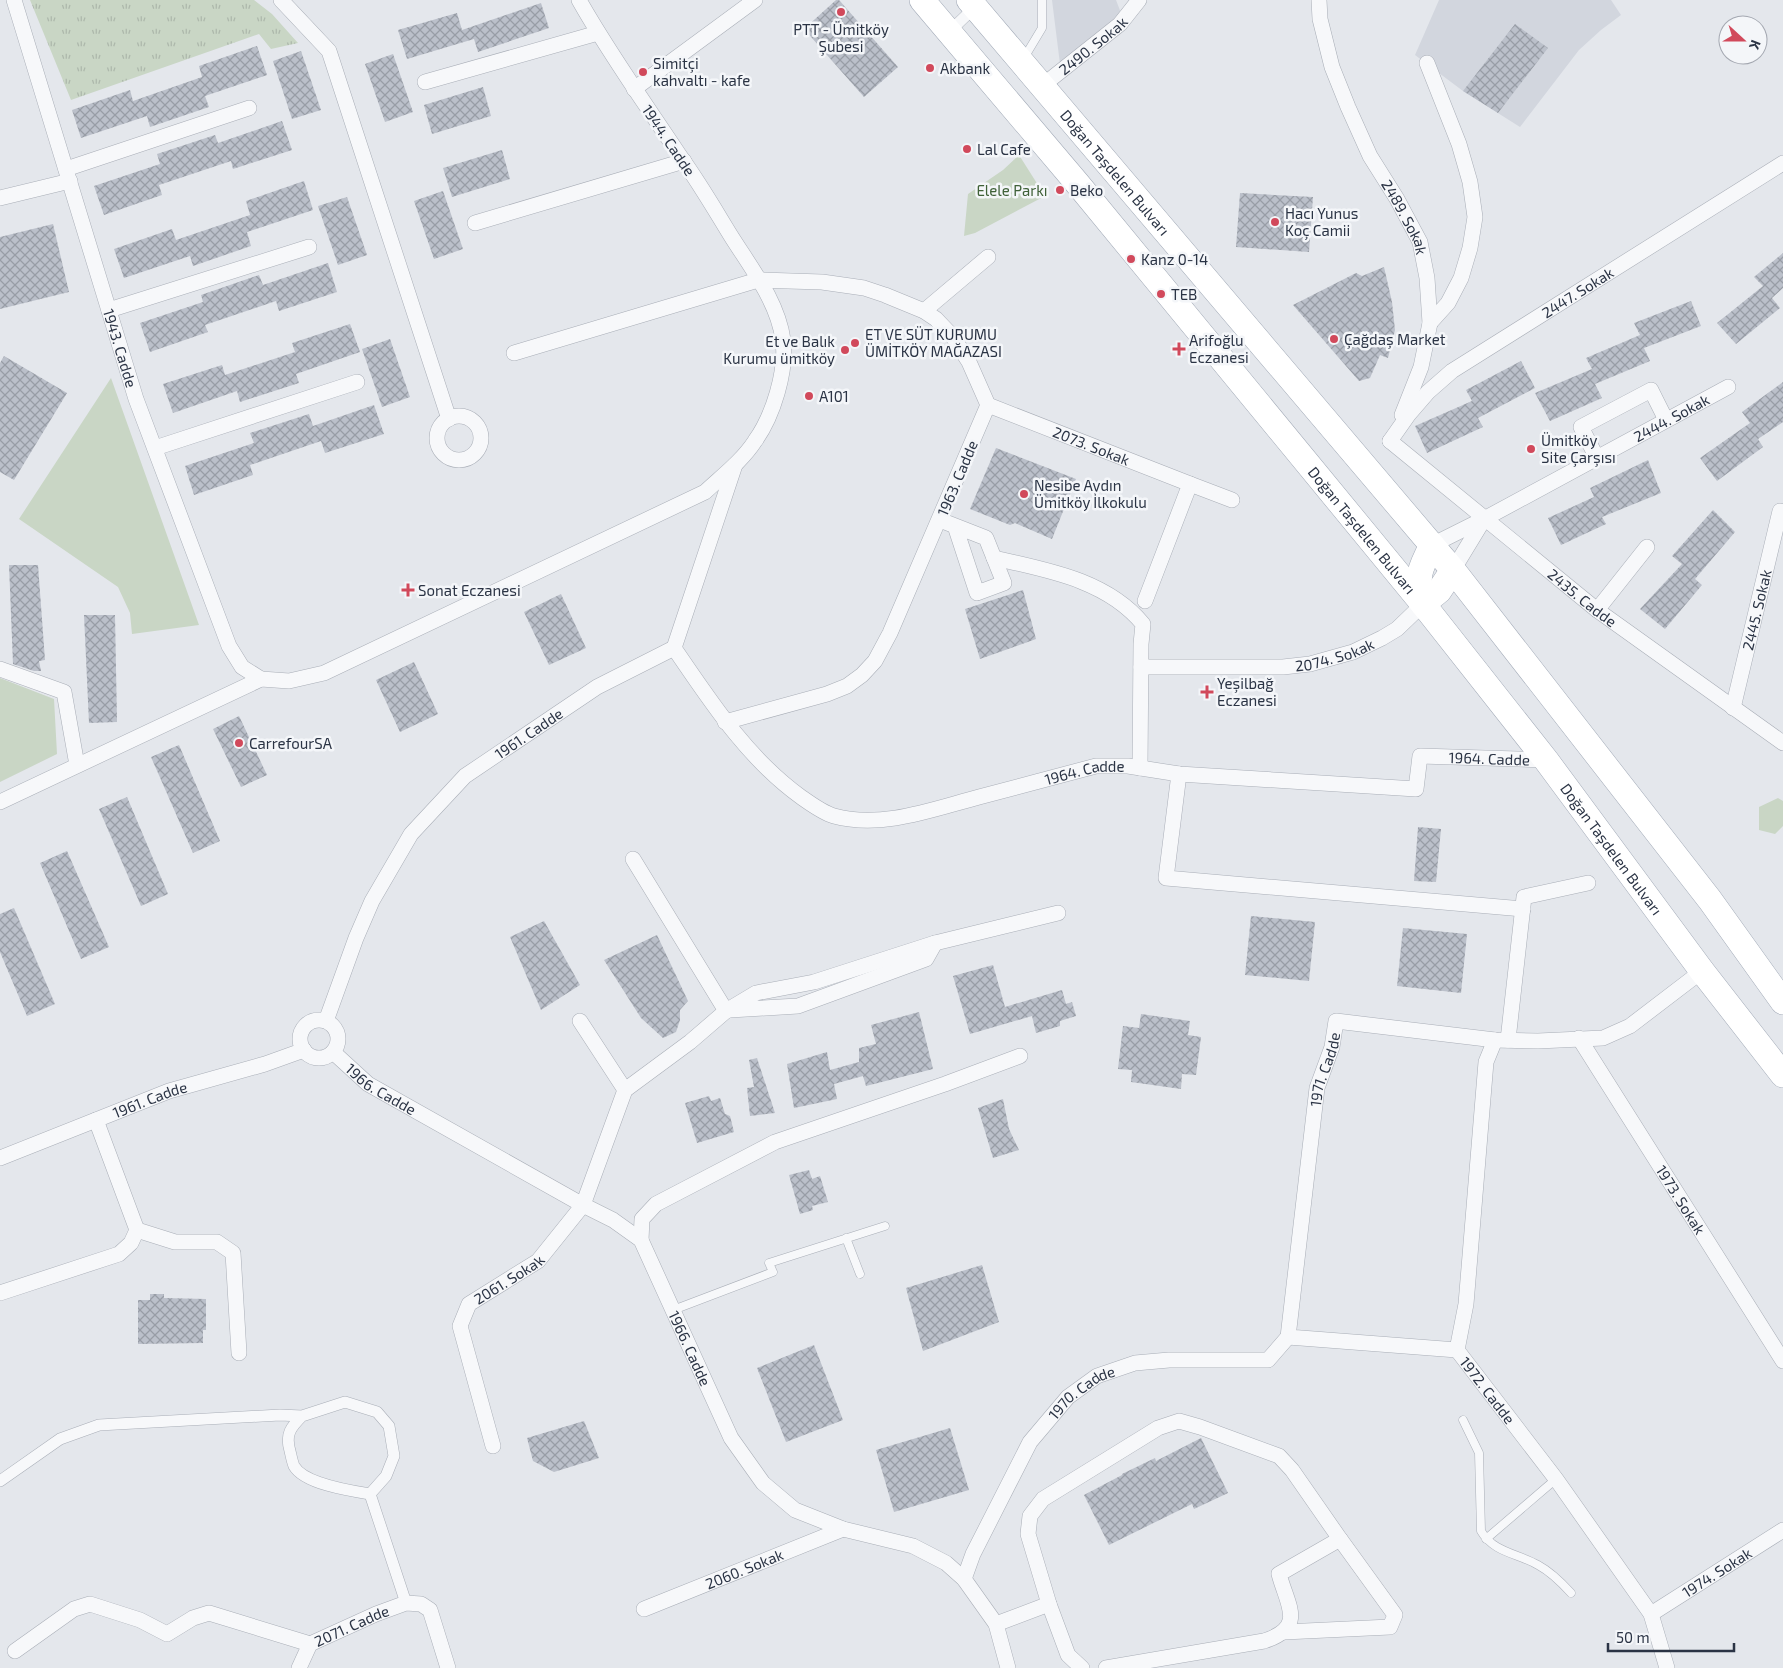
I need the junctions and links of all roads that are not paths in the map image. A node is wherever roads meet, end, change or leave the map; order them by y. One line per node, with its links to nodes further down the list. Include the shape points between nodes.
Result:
1 (14, 0): 20 (street, 1943. Cadde)
2 (281, 0): 33 (street, via 328,51)
3 (579, 0): 11 (street, 1944. Cadde)
4 (755, 0): 16 (street)
5 (922, 0): 10 (main road, Doğan Taşdelen Bulvarı)
6 (1042, 0): 12 (lane, via 1042,28)
7 (1139, 0): 15 (street, 2490. Sokak, via 1120,24)
8 (1319, 0): 28 (street, 2489. Sokak, via 1320,19 1332,67 1348,107 1370,156 1420,242 1428,278)
9 (972, 3): 10 (street); 12 (main road, Doğan Taşdelen Bulvarı)
10 (949, 32): 50 (main road, Doğan Taşdelen Bulvarı)
11 (598, 33): 14 (street); 16 (street, 1944. Cadde)
12 (1022, 62): 15 (main road, Doğan Taşdelen Bulvarı)
13 (1427, 63): 28 (street, via 1459,144 1470,182 1475,217 1461,278 1448,303)
14 (425, 82)
15 (1042, 86): 45 (main road, Doğan Taşdelen Bulvarı)
16 (634, 89): 18 (street, 1944. Cadde)
17 (249, 108): 20 (street)
18 (684, 160): 22 (street); 25 (street, 1944. Cadde)
19 (1783, 164): 35 (street, 2447. Sokak, via 1452,371 1428,392)
20 (68, 175): 21 (street); 26 (street, 1943. Cadde)
21 (0, 198)
22 (475, 222)
23 (309, 247): 26 (street)
24 (988, 257): 27 (street)
25 (758, 280): 27 (street, via 849,286); 29 (street); 38 (street, 1944. Cadde, via 774,309 783,340 783,372 773,405 756,441)
26 (109, 310): 36 (street, 1943. Cadde, via 136,399)
27 (924, 310): 32 (street, via 952,337 969,362)
28 (1430, 323): 35 (street, 2489. Sokak, via 1421,368)
29 (514, 353)
30 (357, 382): 36 (street)
31 (1728, 387): 34 (street, 2444. Sokak)
32 (988, 405): 39 (street, 2073. Sokak); 43 (street, 1963. Cadde)
33 (449, 419)
34 (1666, 420): 37 (street, 2444. Sokak); 37 (street, via 1651,390 1581,427)
35 (1390, 442): 42 (street, 2435. Cadde)
36 (155, 448): 55 (street, 1943. Cadde, via 229,646 242,667)
37 (1597, 458): 42 (street, 2444. Sokak)
38 (735, 465): 52 (street); 55 (street, via 704,492 324,673 290,681)
39 (1190, 484): 40 (street, 2073. Sokak); 49 (street)
40 (1232, 500)
41 (1780, 511): 56 (street, 2445. Sokak)
42 (1484, 519): 45 (street, 2444. Sokak); 48 (street); 51 (street, 2435. Cadde)
43 (940, 520): 44 (street); 57 (street, 1963. Cadde, via 886,640 862,675 847,686 827,694)
44 (955, 526): 47 (street, via 986,538); 47 (street, via 976,592 1004,583)
45 (1432, 545): 48 (main road, Doğan Taşdelen Bulvarı); 50 (main road, via 1418,577)
46 (1648, 547): 51 (street)
47 (994, 558): 53 (street, via 1056,572 1082,582 1131,610 1144,624)
48 (1453, 570): 50 (main road, via 1439,591); 69 (main road, Doğan Taşdelen Bulvarı, via 1710,900)
49 (1145, 601)
50 (1423, 604): 53 (street, 2074. Sokak, via 1397,629 1382,638 1325,660 1283,667); 59 (main road, Doğan Taşdelen Bulvarı)
51 (1597, 610): 56 (street, 2435. Cadde)
52 (674, 648): 57 (street, 1964. Cadde); 71 (street, 1961. Cadde, via 597,687 465,776 411,834 372,902)
53 (1141, 667): 61 (street)
54 (0, 669): 60 (street, via 64,692)
55 (261, 679): 60 (street)
56 (1733, 708): 58 (street, 2435. Cadde)
57 (725, 722): 61 (street, 1964. Cadde, via 756,758 793,791 832,816 852,820 873,821 912,815 1096,766)
58 (1783, 742)
59 (1546, 760): 62 (street, 1964. Cadde, via 1420,756 1416,789); 68 (main road, Doğan Taşdelen Bulvarı)
60 (77, 765): 63 (street)
61 (1140, 768): 62 (street, 1964. Cadde)
62 (1179, 774): 66 (street, via 1166,878)
63 (0, 802)
64 (633, 859): 70 (street)
65 (1588, 883): 66 (street, via 1524,897)
66 (1523, 909): 74 (street, 1972. Cadde)
67 (1058, 913): 70 (street, via 936,943 926,959 798,1006)
68 (1702, 971): 73 (street, 1971. Cadde, via 1630,1026 1604,1038); 78 (main road, Doğan Taşdelen Bulvarı)
69 (1783, 1002)
70 (726, 1010): 79 (street, via 690,1042)
71 (326, 1021): 75 (street, via 314,1020 304,1027 300,1039); 76 (street, via 338,1035)
72 (580, 1021): 79 (street)
73 (1578, 1038): 74 (street, 1971. Cadde); 93 (street, 1973. Sokak)
74 (1501, 1040): 90 (street, 1971. Cadde, via 1336,1021 1332,1048 1317,1088); 91 (street, 1972. Cadde, via 1486,1062 1466,1304)
75 (304, 1050): 76 (street, via 308,1055 321,1058); 80 (street, 1961. Cadde, via 170,1091)
76 (333, 1052): 82 (street, 1966. Cadde, via 368,1084)
77 (1020, 1056): 86 (street, via 775,1142 656,1204 642,1218)
78 (1783, 1075)
79 (625, 1090): 82 (street, 2061. Sokak)
80 (96, 1120): 81 (street, 1961. Cadde); 84 (street)
81 (0, 1158)
82 (583, 1206): 86 (street, 1966. Cadde, via 613,1220); 96 (street, 2061. Sokak, via 538,1261 469,1304 460,1326)
83 (885, 1226): 85 (lane)
84 (137, 1230): 88 (street, via 131,1243 119,1254); 92 (street, via 175,1242 216,1242 233,1253)
85 (846, 1238): 87 (lane); 89 (lane, via 769,1263 773,1272)
86 (641, 1240): 89 (street, 1966. Cadde)
87 (860, 1274)
88 (0, 1293)
89 (673, 1310): 100 (street, 1966. Cadde, via 731,1438 763,1483 796,1510)
90 (1288, 1337): 91 (street); 104 (street, 1970. Cadde, via 1268,1360 1134,1363 1097,1376 1068,1397 1030,1442 973,1554)
91 (1457, 1350): 97 (street, 1972. Cadde)
92 (239, 1353)
93 (1783, 1361)
94 (302, 1416): 98 (street, via 98,1425 60,1439); 99 (street, via 290,1428 288,1444 295,1467 313,1480); 99 (street, via 344,1402 377,1412 389,1426 394,1456 386,1476)
95 (1462, 1420): 103 (lane, via 1479,1453 1481,1531)
96 (494, 1446)
97 (1556, 1479): 103 (lane); 109 (street, 1972. Cadde)
98 (0, 1480)
99 (370, 1494): 106 (street)
100 (843, 1529): 104 (street, 1966. Cadde, via 913,1546 946,1563); 108 (street, 2060. Sokak)
101 (1783, 1530): 109 (street, 1974. Sokak)
102 (1340, 1539): 107 (street, via 1279,1456 1179,1421 1158,1428 1043,1499 1030,1516 1028,1534); 111 (street, via 1279,1574 1290,1609 1291,1623); 111 (street, via 1395,1615 1390,1628)
103 (1486, 1539): 105 (lane, via 1496,1548 1548,1572)
104 (964, 1579): 110 (street, 1966. Cadde)
105 (1571, 1593)
106 (414, 1604): 112 (street, 2071. Cadde, via 376,1614); 115 (street, via 430,1610)
107 (1049, 1604): 110 (street); 117 (street, via 1068,1655)
108 (644, 1608)
109 (1651, 1614): 119 (street, 1972. Cadde)
110 (996, 1624): 116 (street, 1966. Cadde)
111 (1284, 1632): 118 (street, via 1264,1641)
112 (310, 1644): 113 (street, via 208,1613 167,1634 140,1620 90,1604 74,1609); 114 (street, 2071. Cadde)
113 (15, 1651)
114 (299, 1668)
115 (448, 1668)
116 (1008, 1668)
117 (1082, 1668)
118 (1106, 1668)
119 (1667, 1668)

